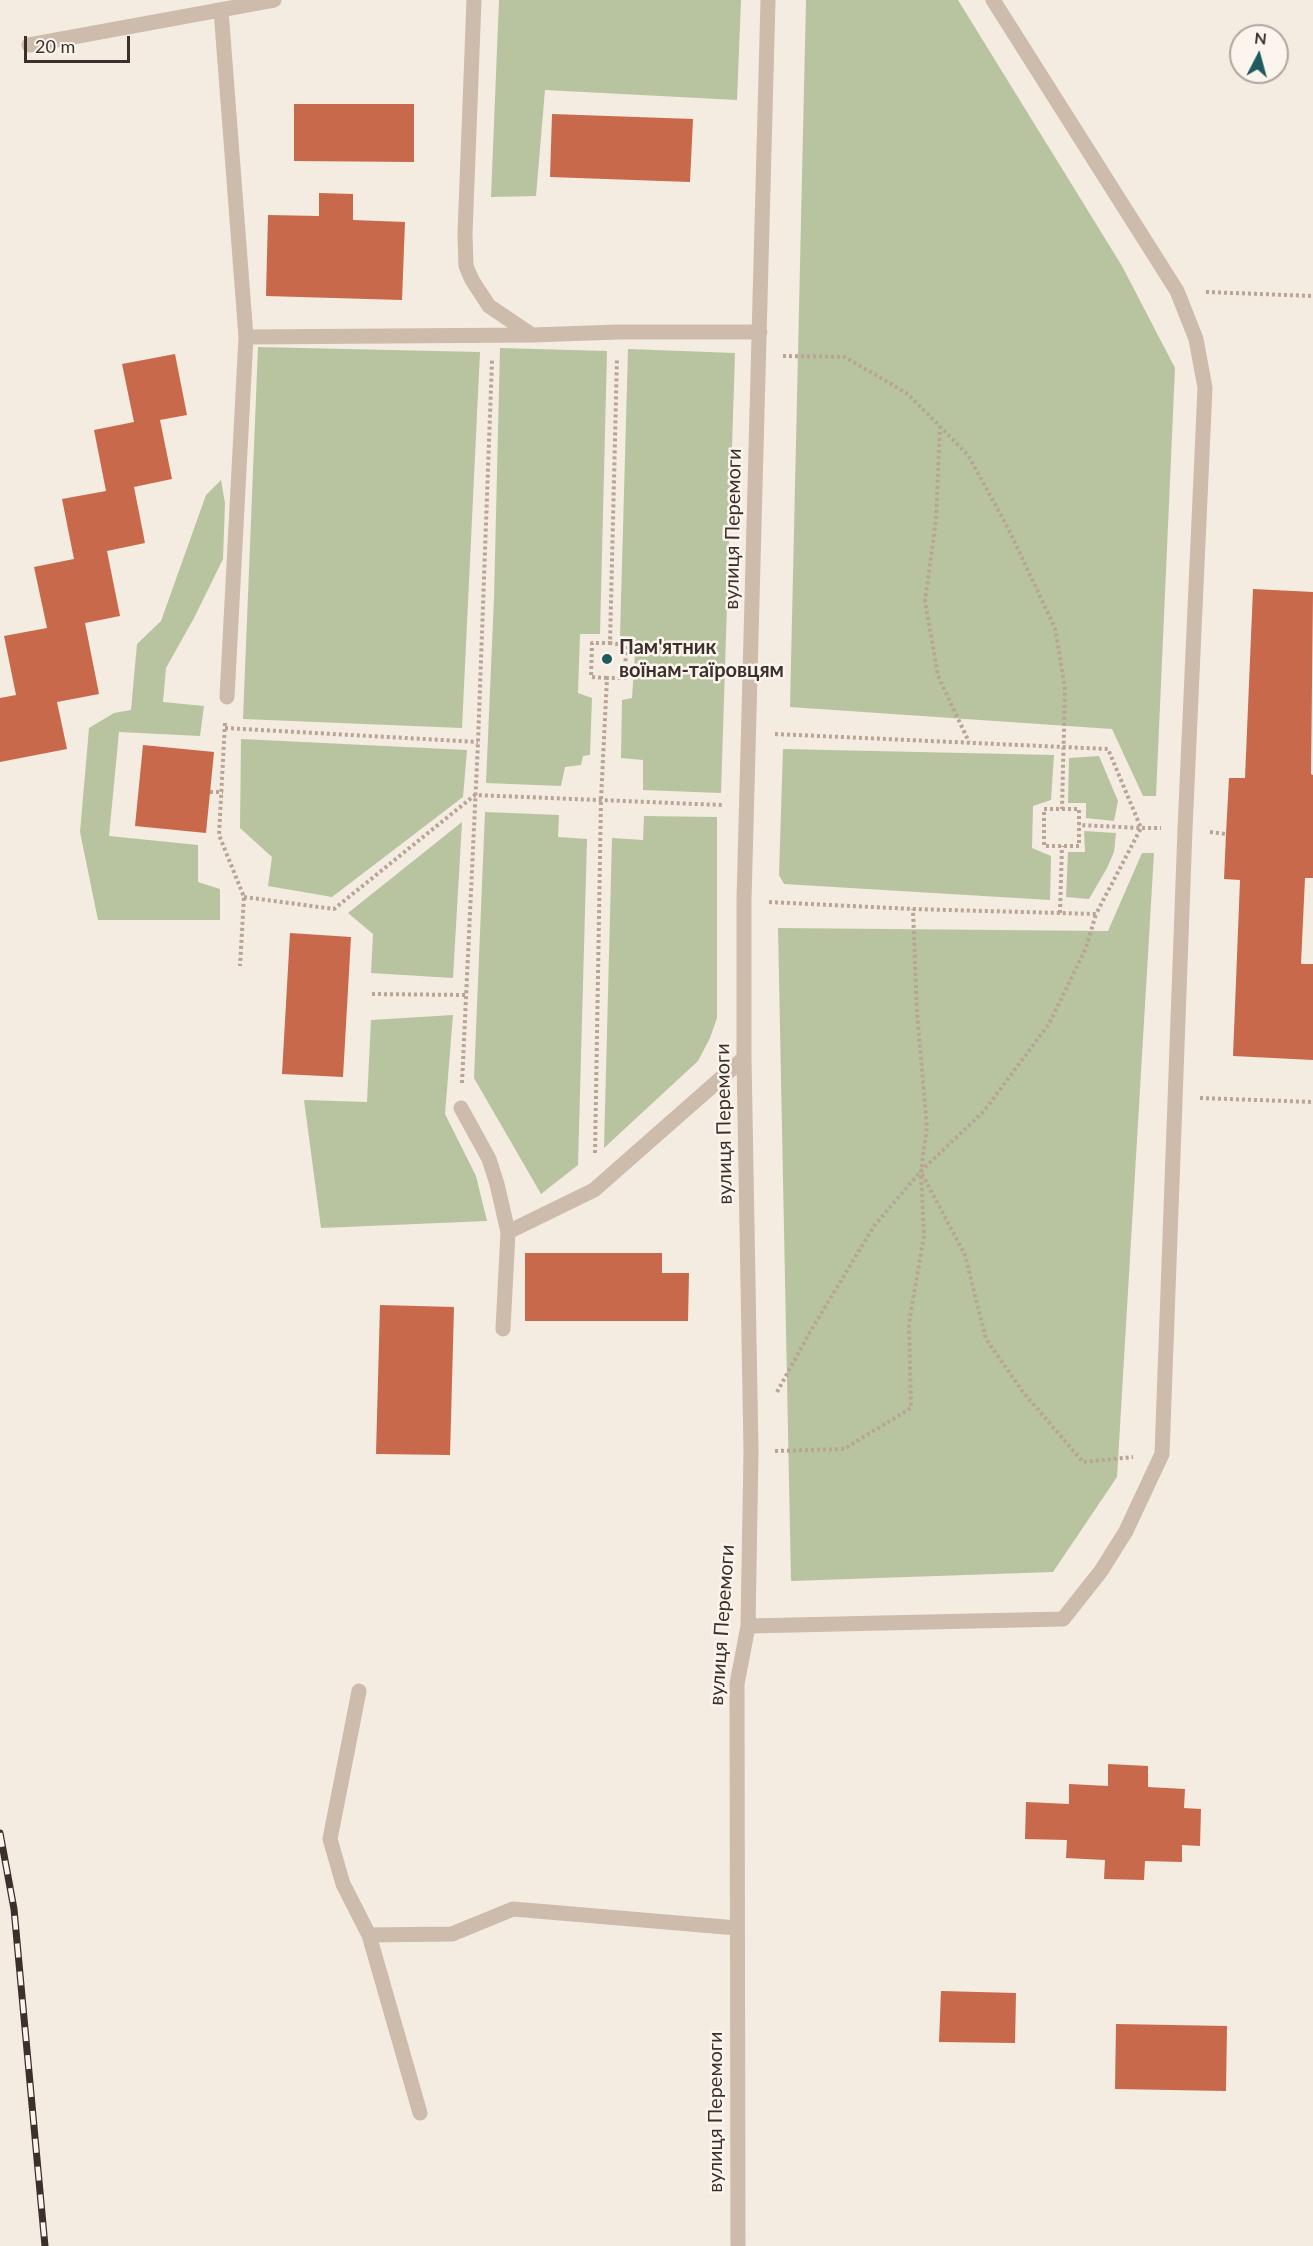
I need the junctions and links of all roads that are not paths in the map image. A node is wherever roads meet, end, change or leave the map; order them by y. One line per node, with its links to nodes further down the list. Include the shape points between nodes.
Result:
1 (274, 0): 5 (street)
2 (474, 0): 8 (street, via 466,266 489,306)
3 (768, 0): 7 (street, вулиця Перемоги)
4 (993, 0): 15 (street, via 1177,291 1196,339 1204,388 1162,1454 1126,1531 1063,1619)
5 (221, 9): 6 (street); 9 (street)
6 (29, 45)
7 (760, 332): 8 (street); 11 (street, вулиця Перемоги, via 744,900)
8 (532, 335): 9 (street)
9 (246, 337): 10 (street)
10 (226, 697)
11 (744, 1058): 13 (street, via 594,1190); 15 (street, вулиця Перемоги, via 751,1402)
12 (461, 1108): 13 (street, via 489,1159)
13 (508, 1232): 14 (street)
14 (503, 1329)
15 (748, 1626): 17 (street, вулиця Перемоги, via 737,1684)
16 (359, 1691): 18 (street, via 330,1839 342,1884)
17 (737, 1928): 18 (street, via 513,1909 452,1934); 20 (street, вулиця Перемоги)
18 (369, 1935): 19 (street)
19 (420, 2113)
20 (738, 2246)

